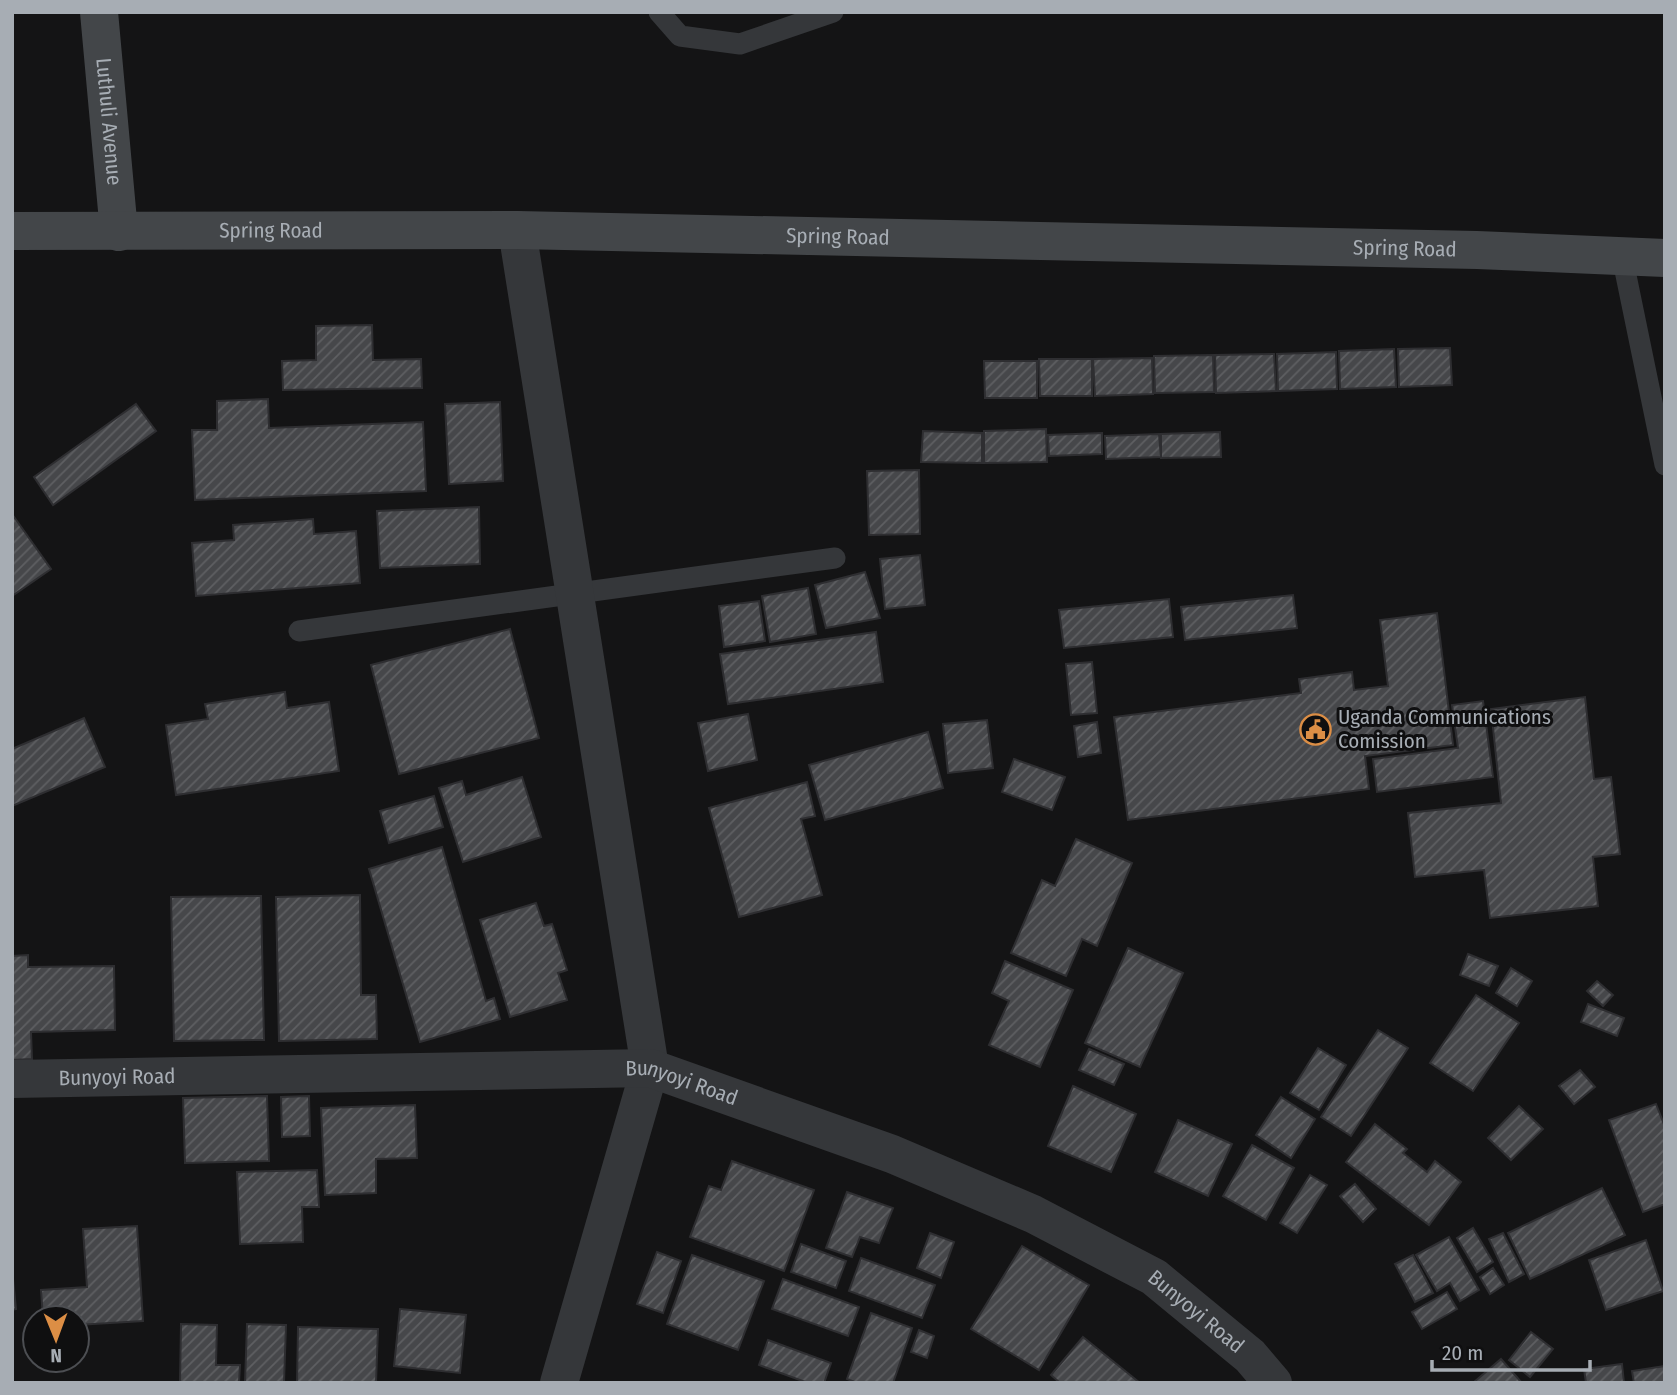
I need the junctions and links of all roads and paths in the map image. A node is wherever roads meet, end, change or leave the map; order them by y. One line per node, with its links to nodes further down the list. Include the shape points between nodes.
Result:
1 (99, 12): 6 (main road, Luthuli Avenue)
2 (659, 12): 3 (lane, via 680,36 740,44)
3 (833, 12)
4 (517, 230): 6 (main road, Spring Road); 7 (main road, Spring Road); 11 (street)
5 (12, 231): 6 (main road, Spring Road)
6 (119, 232)
7 (1622, 256): 8 (main road, Spring Road); 9 (lane)
8 (1665, 258)
9 (1665, 465)
10 (835, 558): 11 (lane)
11 (575, 594): 12 (lane); 13 (street)
12 (299, 631)
13 (650, 1068): 14 (street, Bunyoyi Road); 15 (street); 16 (street, Bunyoyi Road, via 892,1154 1033,1214 1154,1277 1250,1356)
14 (12, 1079)
15 (559, 1383)
16 (1273, 1383)

